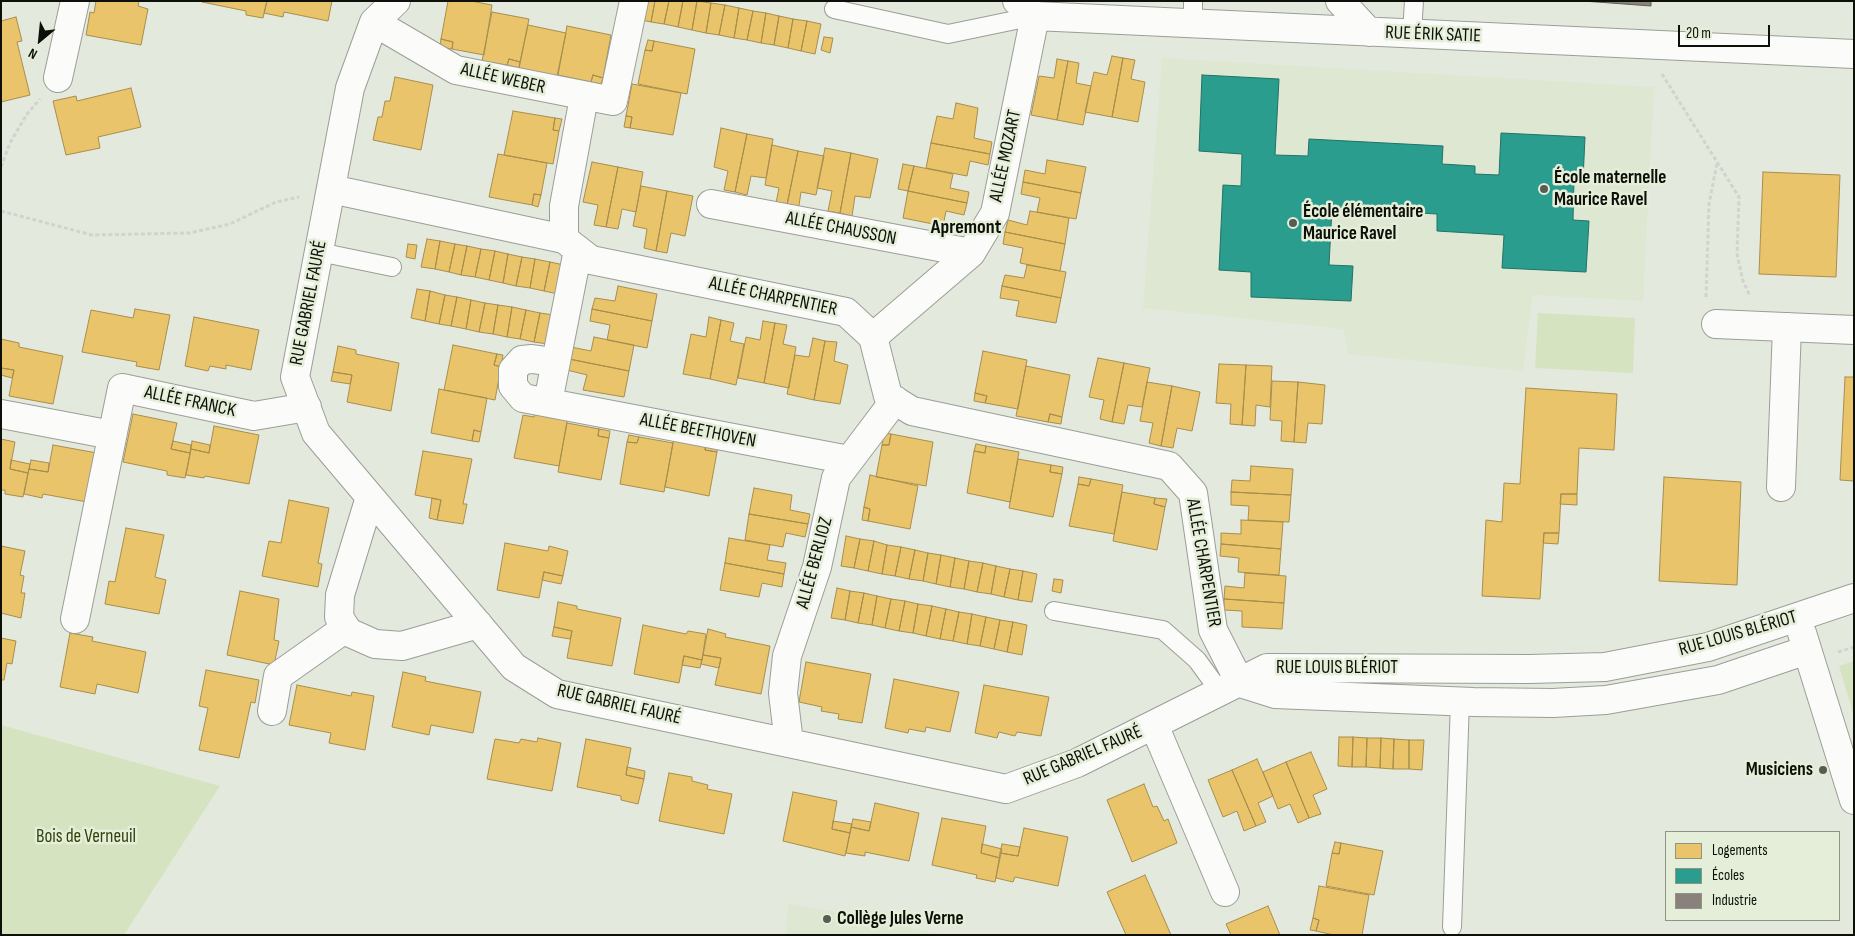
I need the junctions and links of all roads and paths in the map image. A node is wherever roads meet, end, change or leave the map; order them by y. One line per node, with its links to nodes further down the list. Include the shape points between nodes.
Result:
1 (75, 1): 14 (street)
2 (396, 1): 9 (street)
3 (634, 1): 15 (street, ALLÉE WEBER, via 612,102)
4 (1340, 1): 10 (street)
5 (1414, 1): 11 (lane)
6 (834, 9): 7 (lane, via 948,34)
7 (1026, 9): 8 (street, RUE ÉRIK SATIE); 23 (street, ALLÉE MOZART, via 995,213)
8 (1193, 13): 10 (street, RUE ÉRIK SATIE)
9 (374, 22): 15 (street, ALLÉE WEBER, via 456,70); 18 (street, RUE GABRIEL FAURÉ, via 350,88)
10 (1370, 32): 11 (street, RUE ÉRIK SATIE)
11 (1412, 33): 12 (street, RUE ÉRIK SATIE)
12 (1644, 45): 13 (street, RUE ÉRIK SATIE); 16 (path)
13 (1854, 54)
14 (58, 78): 17 (path, via 27,114 10,143)
15 (584, 97): 21 (street, via 564,206)
16 (1717, 163): 25 (path, via 1709,204); 26 (path, via 1739,197 1737,254 1743,281)
17 (1, 168)
18 (331, 189): 20 (path, via 276,202 230,224 189,233 92,235); 21 (street, ALLÉE CHARPENTIER); 22 (street, RUE GABRIEL FAURÉ)
19 (711, 204): 23 (street, ALLÉE CHAUSSON)
20 (1, 211)
21 (571, 245): 28 (street, ALLÉE CHARPENTIER, via 590,260 846,312); 29 (street)
22 (319, 252): 24 (lane); 32 (street, RUE GABRIEL FAURÉ, via 295,377)
23 (971, 253): 28 (street, ALLÉE MOZART)
24 (392, 267)
25 (1711, 314): 26 (street)
26 (1775, 327): 27 (street); 36 (street)
27 (1854, 330)
28 (873, 337): 30 (street, via 888,396)
29 (554, 362): 31 (street); 31 (street, ALLÉE BEETHOVEN, via 522,360 513,370 513,386 523,398)
30 (895, 400): 35 (street, ALLÉE BERLIOZ); 45 (street, ALLÉE CHARPENTIER, via 912,411 1169,466 1193,493 1213,630)
31 (548, 402): 35 (street, ALLÉE BEETHOVEN)
32 (307, 407): 34 (street, ALLÉE FRANCK, via 254,416 122,388); 37 (street, RUE GABRIEL FAURÉ, via 316,433)
33 (1, 414): 34 (street)
34 (112, 435): 41 (street, ALLÉE FRANCK)
35 (849, 460): 49 (street, ALLÉE BERLIOZ, via 836,478 817,566 787,656 783,693)
36 (1781, 487)
37 (370, 497): 42 (street, RUE GABRIEL FAURÉ); 43 (street, via 340,595 339,617)
38 (1854, 598): 40 (street, RUE LOUIS BLÉRIOT)
39 (1054, 611): 45 (lane, via 1163,630)
40 (1796, 617): 44 (street); 45 (street, RUE LOUIS BLÉRIOT, via 1708,647 1605,667 1529,670 1267,668)
41 (75, 619)
42 (478, 624): 43 (street, via 402,646 375,644 348,632); 49 (street, RUE GABRIEL FAURÉ, via 514,667 557,694)
43 (346, 628): 47 (street, via 278,676)
44 (1808, 650): 46 (street, RUE LOUIS BLÉRIOT, via 1718,680 1606,700 1553,703); 50 (street)
45 (1230, 688): 46 (street, RUE LOUIS BLÉRIOT, via 1276,694); 48 (street, RUE GABRIEL FAURÉ)
46 (1460, 701): 52 (lane)
47 (272, 711)
48 (1154, 725): 49 (street, RUE GABRIEL FAURÉ, via 1077,763 1006,789); 51 (street)
49 (789, 743)
50 (1854, 800)
51 (1224, 892)
52 (1452, 927)

